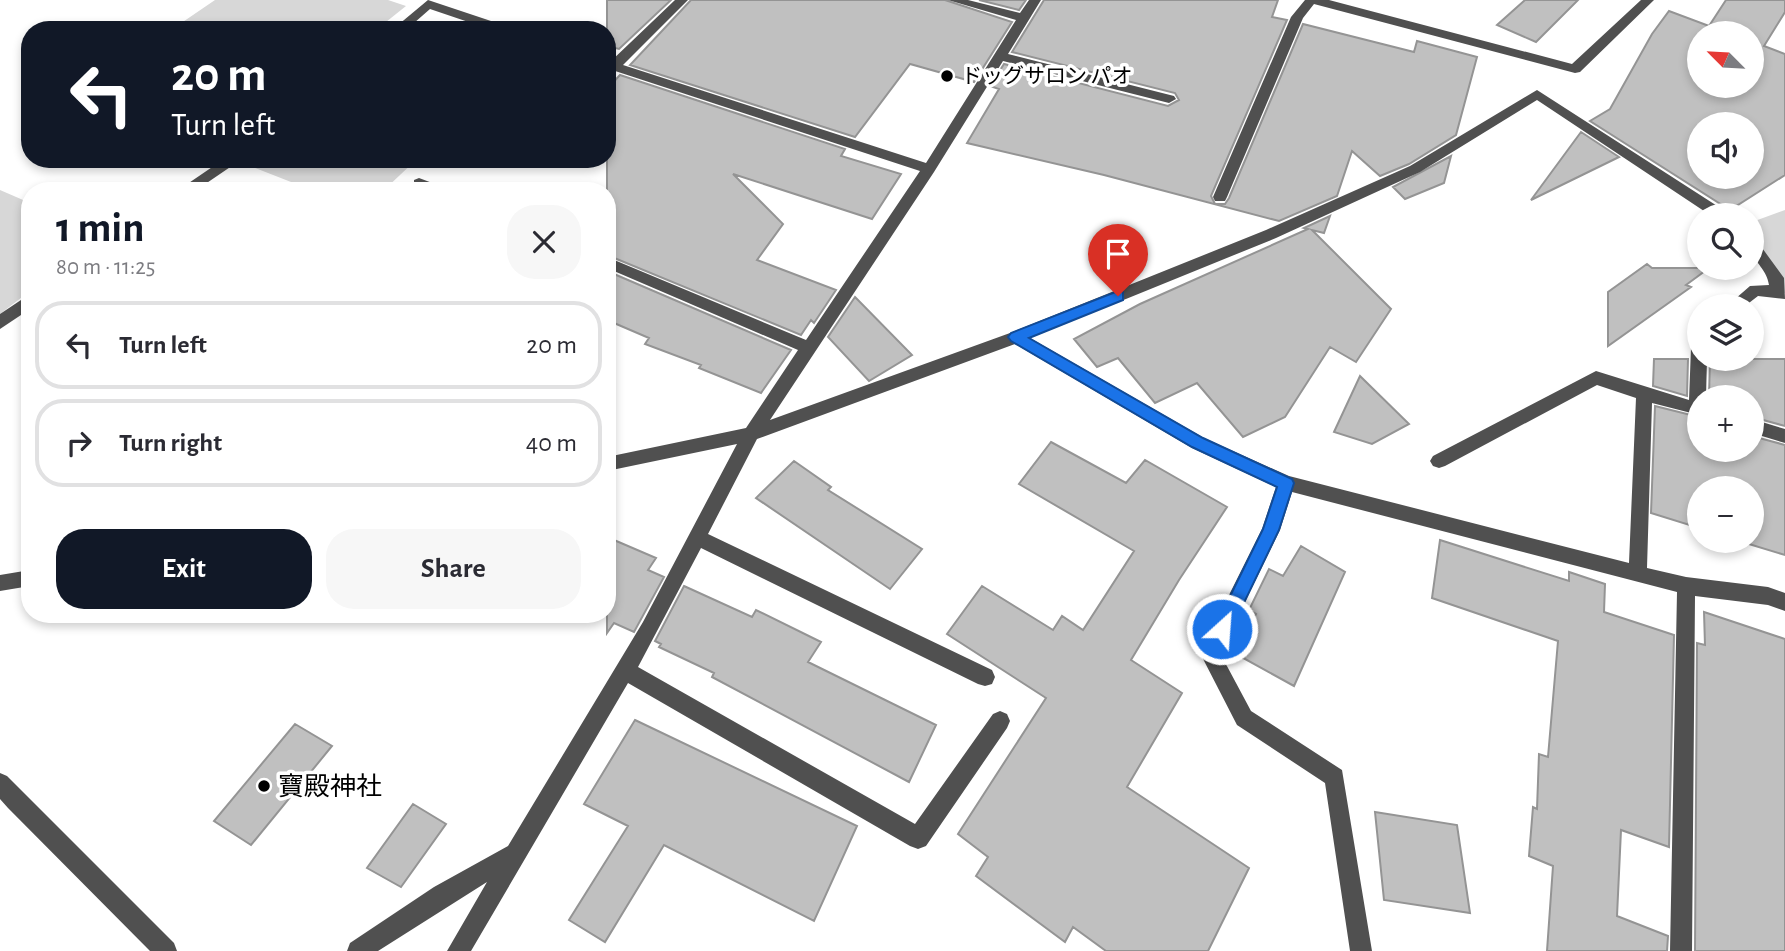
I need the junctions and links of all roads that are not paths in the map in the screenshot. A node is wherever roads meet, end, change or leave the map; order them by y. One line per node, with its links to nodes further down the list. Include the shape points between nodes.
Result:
1 (682, 0): 10 (street)
2 (954, 0): 6 (street)
3 (1035, 0): 6 (street)
4 (1313, 0): 5 (street, via 1575,69); 16 (street, via 1297,17)
5 (1648, 0)
6 (1024, 18): 9 (street)
7 (408, 21): 8 (street, via 428,4)
8 (478, 21)
9 (1000, 56): 12 (street); 14 (street)
10 (616, 60)
11 (616, 67): 14 (street)
12 (1169, 99)
13 (221, 168): 15 (street)
14 (929, 169): 25 (street)
15 (198, 182)
16 (1220, 197)
17 (1702, 203): 24 (street, via 1537,94 1415,169 1271,234)
18 (1764, 262): 20 (street)
19 (616, 266): 25 (street)
20 (1782, 292): 21 (street, via 1755,290)
21 (1750, 294)
22 (21, 307): 23 (street)
23 (0, 323)
24 (1016, 337): 29 (street); 33 (street, via 1198,443)
25 (809, 348): 29 (street)
26 (1644, 394): 27 (street); 31 (street, via 1596,378); 35 (street)
27 (1687, 406)
28 (1764, 430): 30 (street)
29 (751, 434): 32 (street); 34 (street)
30 (1785, 436)
31 (1439, 461)
32 (616, 462)
33 (1286, 483): 35 (street); 48 (street, via 1271,530 1210,653 1244,718 1335,777)
34 (697, 537): 40 (street); 41 (street)
35 (1638, 575): 38 (street)
36 (21, 580): 37 (street)
37 (0, 583)
38 (1686, 586): 39 (street); 49 (street)
39 (1785, 602)
40 (625, 670): 42 (street, via 918,838); 44 (street)
41 (985, 677)
42 (1000, 720)
43 (0, 783): 45 (street)
44 (514, 855): 46 (street, via 442,895); 47 (street)
45 (166, 951)
46 (358, 951)
47 (458, 951)
48 (1362, 951)
49 (1681, 951)

